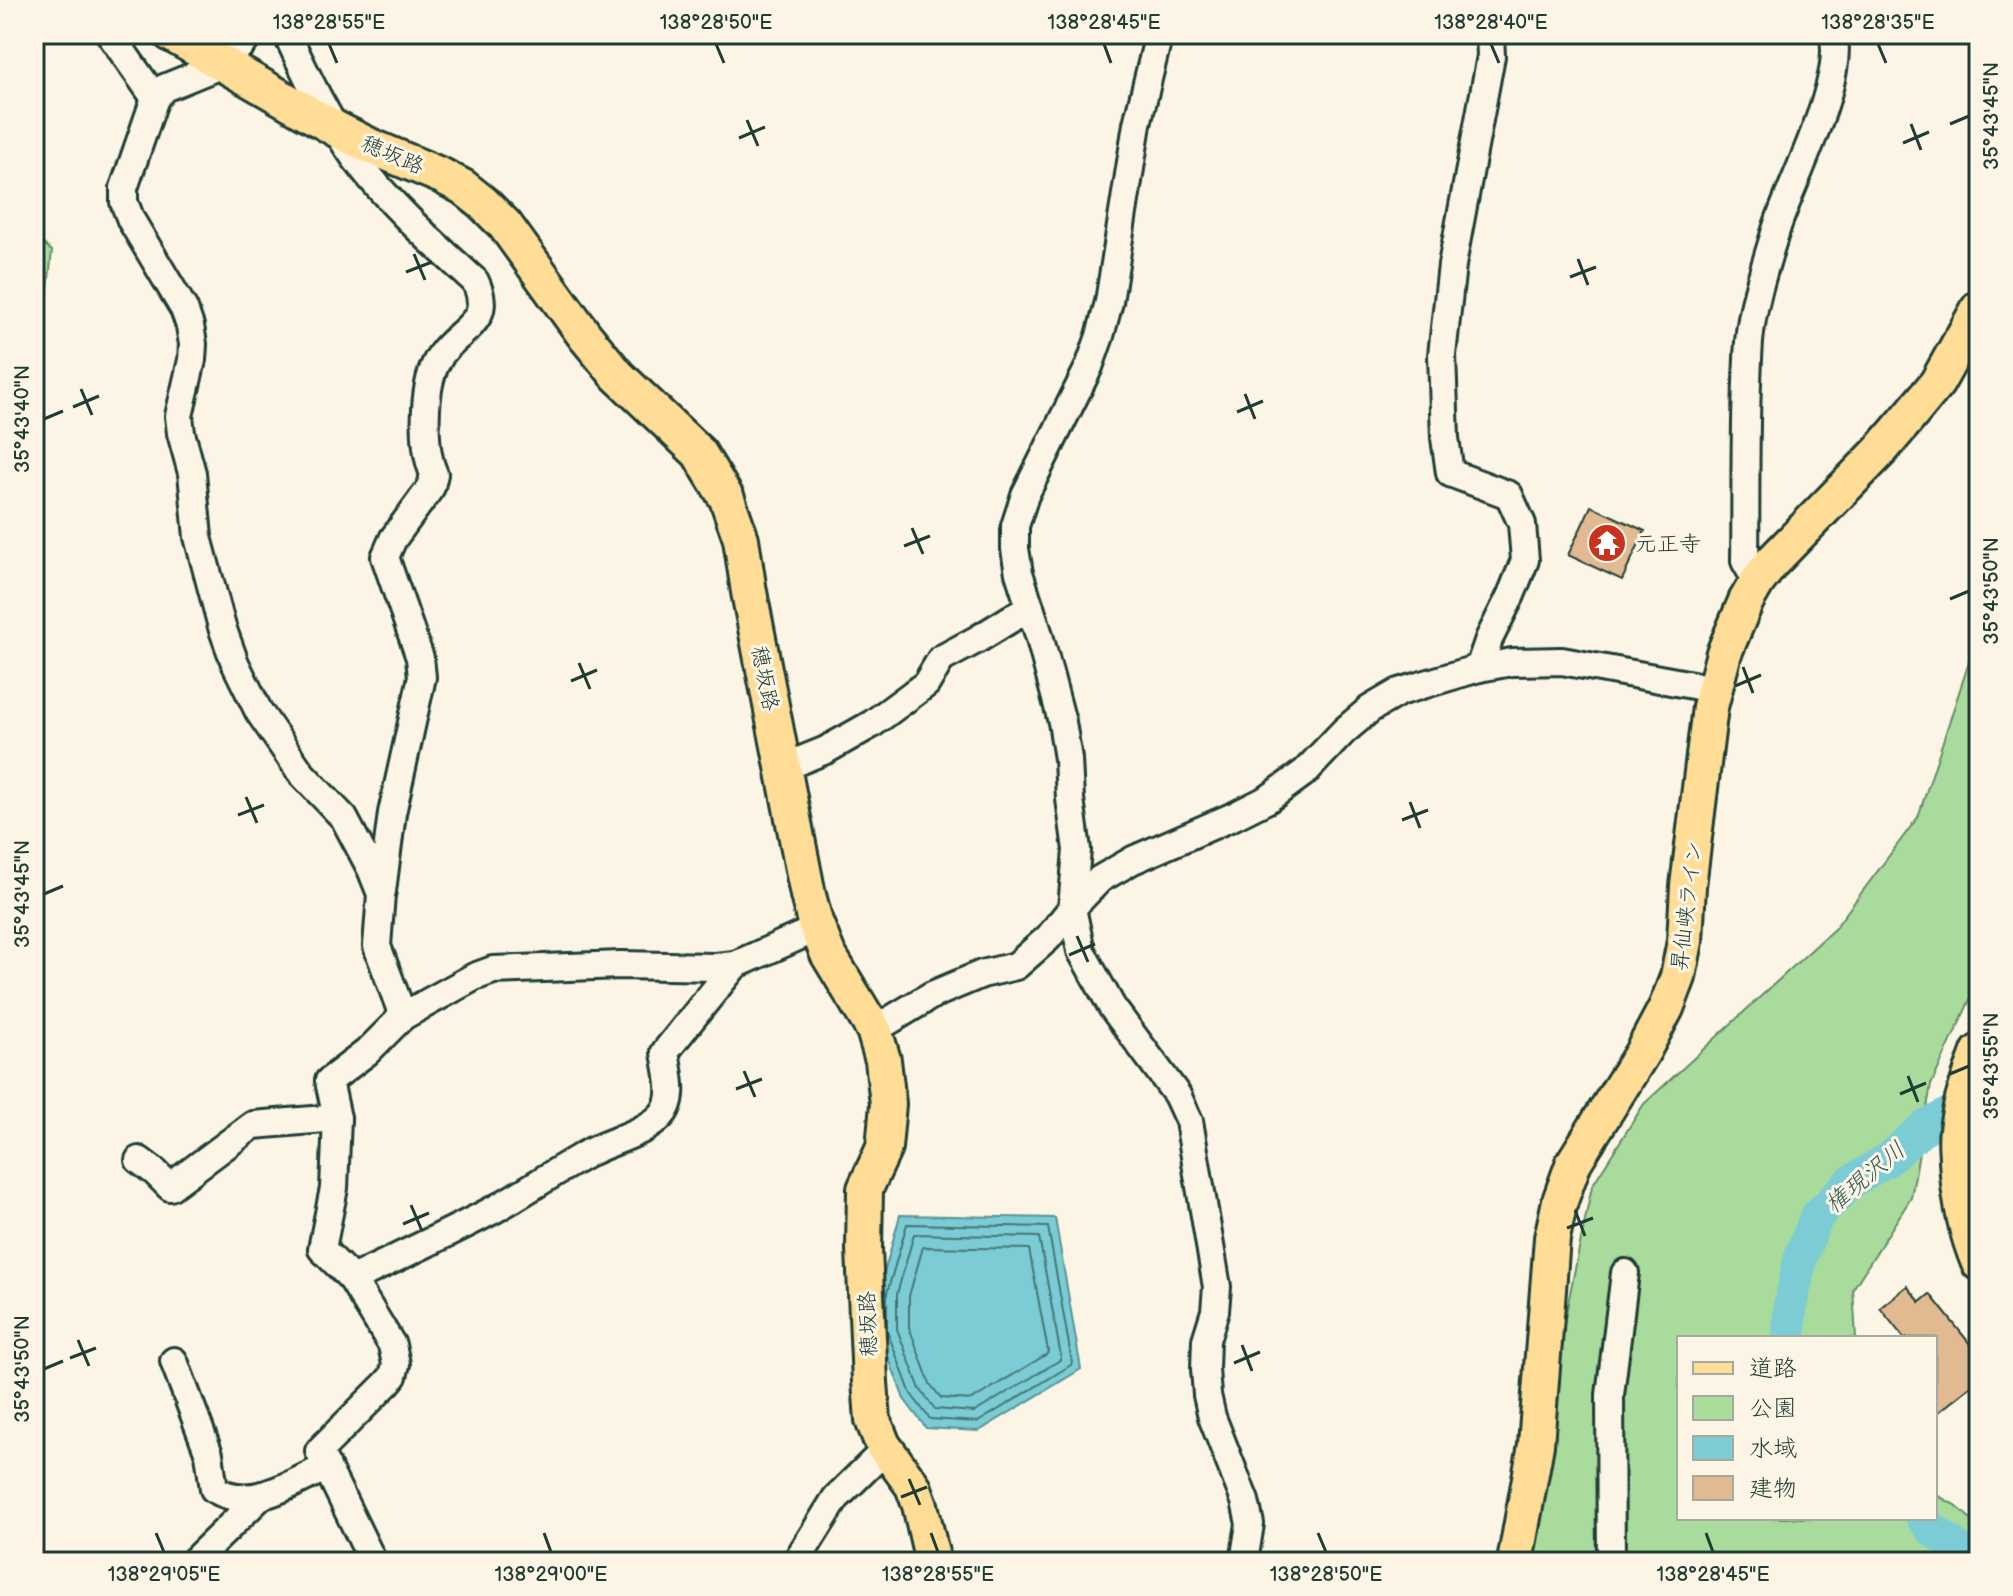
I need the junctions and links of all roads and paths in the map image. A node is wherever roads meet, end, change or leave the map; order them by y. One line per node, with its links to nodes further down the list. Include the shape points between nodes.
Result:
1 (110, 34): 9 (street)
2 (171, 34): 8 (main road, 穂坂路)
3 (251, 34): 8 (street)
4 (287, 34): 10 (street)
5 (1159, 34): 13 (street, via 1137,124 1100,336 1015,526 1019,573)
6 (1490, 34): 14 (street, via 1491,56 1452,265 1442,355 1445,438 1450,473 1509,495 1522,524 1525,560)
7 (1833, 34): 12 (street, via 1832,78 1778,226 1749,340 1745,561)
8 (223, 64): 9 (street, via 164,88); 10 (main road, 穂坂路)
9 (155, 98): 17 (street, via 124,202 190,326 192,360 179,416 192,473 198,537 222,627 259,712 302,774 344,818)
10 (336, 129): 16 (main road, 穂坂路, via 442,176 483,203 618,376 699,453 727,499 741,539); 17 (street, via 381,188 475,281 482,307 434,365 426,401 431,487 385,557 422,677 392,813)
11 (1979, 308): 12 (main road, 昇仙峡ライン, via 1937,383)
12 (1757, 582): 15 (main road, 昇仙峡ライン, via 1724,653)
13 (1030, 607): 16 (street, via 941,659 926,684 872,724); 18 (street, via 1068,759 1077,850)
14 (1479, 668): 15 (street, via 1562,661); 18 (street, via 1390,697 1268,799 1133,860 1100,879)
15 (1714, 689): 38 (main road, 昇仙峡ライン, via 1678,977 1642,1053 1574,1162 1560,1201 1552,1238 1536,1445)
16 (784, 767): 19 (main road, 穂坂路)
17 (381, 894): 21 (street, via 377,946)
18 (1072, 908): 22 (street, via 1016,966 932,995); 37 (street, via 1081,951 1096,980 1177,1095 1189,1121 1217,1287 1206,1340 1207,1395 1245,1501 1250,1524)
19 (818, 928): 20 (street); 22 (main road, 穂坂路)
20 (735, 965): 21 (street, via 493,970); 28 (street, via 665,1052 669,1103 649,1126)
21 (403, 1016): 24 (street, via 329,1081)
22 (874, 1030): 30 (main road, 穂坂路, via 888,1104 884,1148 865,1189 864,1249 873,1420)
23 (1979, 1052): 26 (main road, via 1956,1133 1962,1212)
24 (337, 1118): 25 (street, via 253,1125 170,1187); 28 (street, via 334,1188 322,1249)
25 (139, 1160)
26 (1979, 1263)
27 (1625, 1273): 39 (street, via 1610,1395)
28 (352, 1279): 31 (street, via 392,1345 396,1364 387,1383 319,1451)
29 (174, 1361): 32 (street, via 209,1454 214,1489 227,1497)
30 (886, 1449): 35 (street, via 836,1498); 36 (main road, 穂坂路, via 913,1486)
31 (327, 1467): 32 (street); 34 (street)
32 (262, 1495): 33 (street)
33 (193, 1562)
34 (373, 1562)
35 (796, 1562)
36 (933, 1562)
37 (1244, 1562)
38 (1515, 1562)
39 (1611, 1562)

